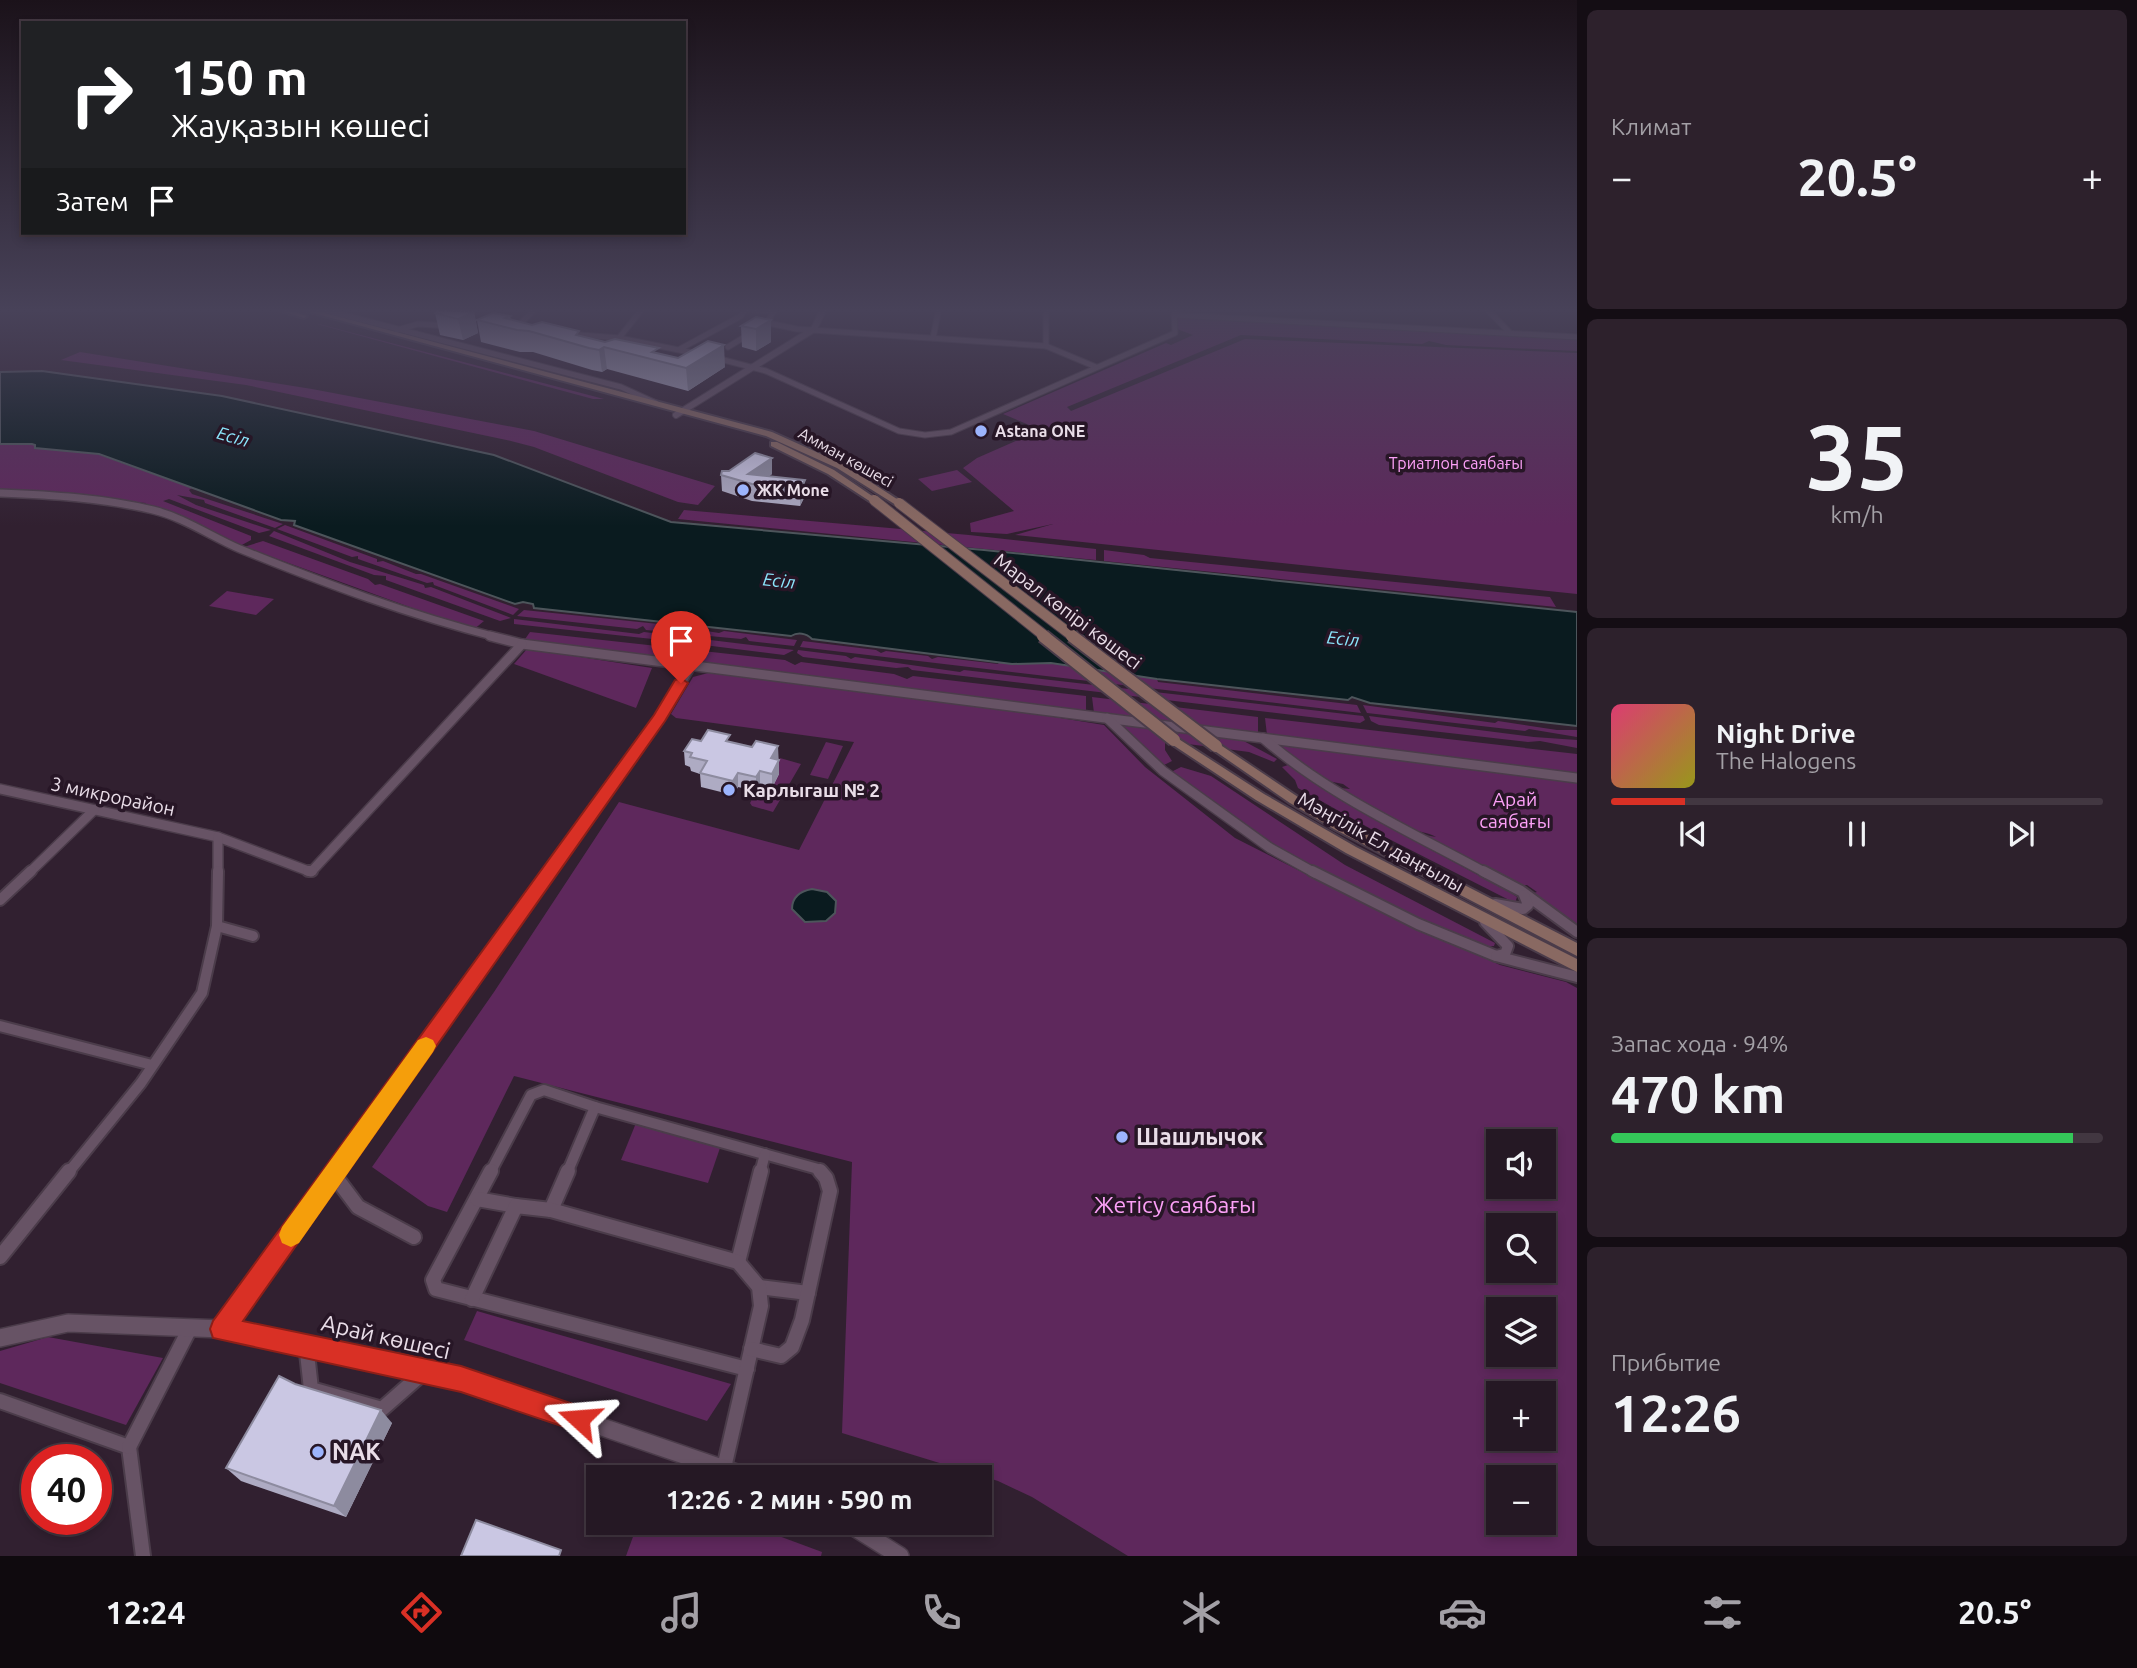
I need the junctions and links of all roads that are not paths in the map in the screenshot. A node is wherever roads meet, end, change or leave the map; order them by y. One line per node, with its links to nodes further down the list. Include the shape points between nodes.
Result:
1 (555, 381): 8 (main road, Амман көшесі)
2 (571, 381): 7 (main road, Амман көшесі)
3 (596, 381): 7 (street, Амман көшесі)
4 (733, 381): 8 (street)
5 (786, 381): 6 (street, via 899,431 925,435 951,432)
6 (1066, 381)
7 (658, 404): 8 (main road, Амман көшесі)
8 (680, 413): 10 (main road, Амман көшесі, via 775,444); 11 (main road, Амман көшесі, via 796,444)
9 (0, 493): 12 (street, via 62,496 155,510 336,586)
10 (874, 500): 16 (main road, Марал көпірі көшесі, bridge)
11 (899, 503): 17 (main road, Марал көпірі көшесі, bridge)
12 (522, 645): 13 (street); 21 (street, 3 микрорайон, via 312,872)
13 (691, 666): 14 (street); 37 (street, via 660,717)
14 (1107, 718): 15 (street); 30 (street, via 1163,771 1270,848 1418,924)
15 (1263, 738): 18 (street); 22 (street, via 1288,760 1380,816)
16 (1174, 740): 25 (main road, Мәңгілік Ел даңғылы, via 1316,831)
17 (1216, 746): 24 (main road, Мәңгілік Ел даңғылы, via 1294,800)
18 (1577, 778)
19 (0, 789): 20 (street, 3 микрорайон)
20 (94, 810): 21 (street, 3 микрорайон); 23 (street)
21 (218, 837): 26 (street)
22 (1521, 891): 24 (street, via 1528,900 1523,909); 27 (street)
23 (0, 900)
24 (1479, 900): 29 (main road, Мәңгілік Ел даңғылы)
25 (1481, 918): 30 (street, via 1508,946 1505,954); 31 (main road, Мәңгілік Ел даңғылы)
26 (217, 926): 28 (street); 34 (street, via 202,993)
27 (1577, 932)
28 (253, 936)
29 (1577, 950)
30 (1496, 956): 32 (street)
31 (1577, 967)
32 (1577, 978)
33 (0, 1026): 34 (street)
34 (152, 1065): 42 (street)
35 (595, 1107): 36 (street); 38 (street, via 544,1090 531,1095); 40 (street)
36 (765, 1154): 43 (street); 45 (street, via 818,1170 826,1178 830,1191)
37 (334, 1175): 41 (street, via 343,1194 359,1210); 48 (street)
38 (477, 1199): 39 (street); 46 (street, via 433,1280 436,1289)
39 (516, 1206): 40 (street); 46 (street)
40 (551, 1210): 43 (street)
41 (414, 1237)
42 (0, 1257)
43 (738, 1262): 44 (street)
44 (759, 1287): 45 (street); 51 (street, via 761,1306)
45 (808, 1293): 51 (street, via 792,1347 781,1356)
46 (472, 1299): 52 (street)
47 (190, 1328): 48 (street, Арай көшесі); 49 (street, Арай көшесі, via 68,1323); 55 (street)
48 (222, 1329): 50 (street, Арай көшесі)
49 (0, 1338)
50 (306, 1344): 53 (street, Арай көшесі); 53 (street, via 311,1389 382,1409)
51 (751, 1349): 52 (street)
52 (747, 1369): 57 (street)
53 (425, 1370): 56 (street, Арай көшесі)
54 (1, 1402): 55 (street)
55 (129, 1447): 59 (street)
56 (715, 1465)
57 (725, 1465)
58 (867, 1535): 60 (street)
59 (143, 1556)
60 (900, 1556)

